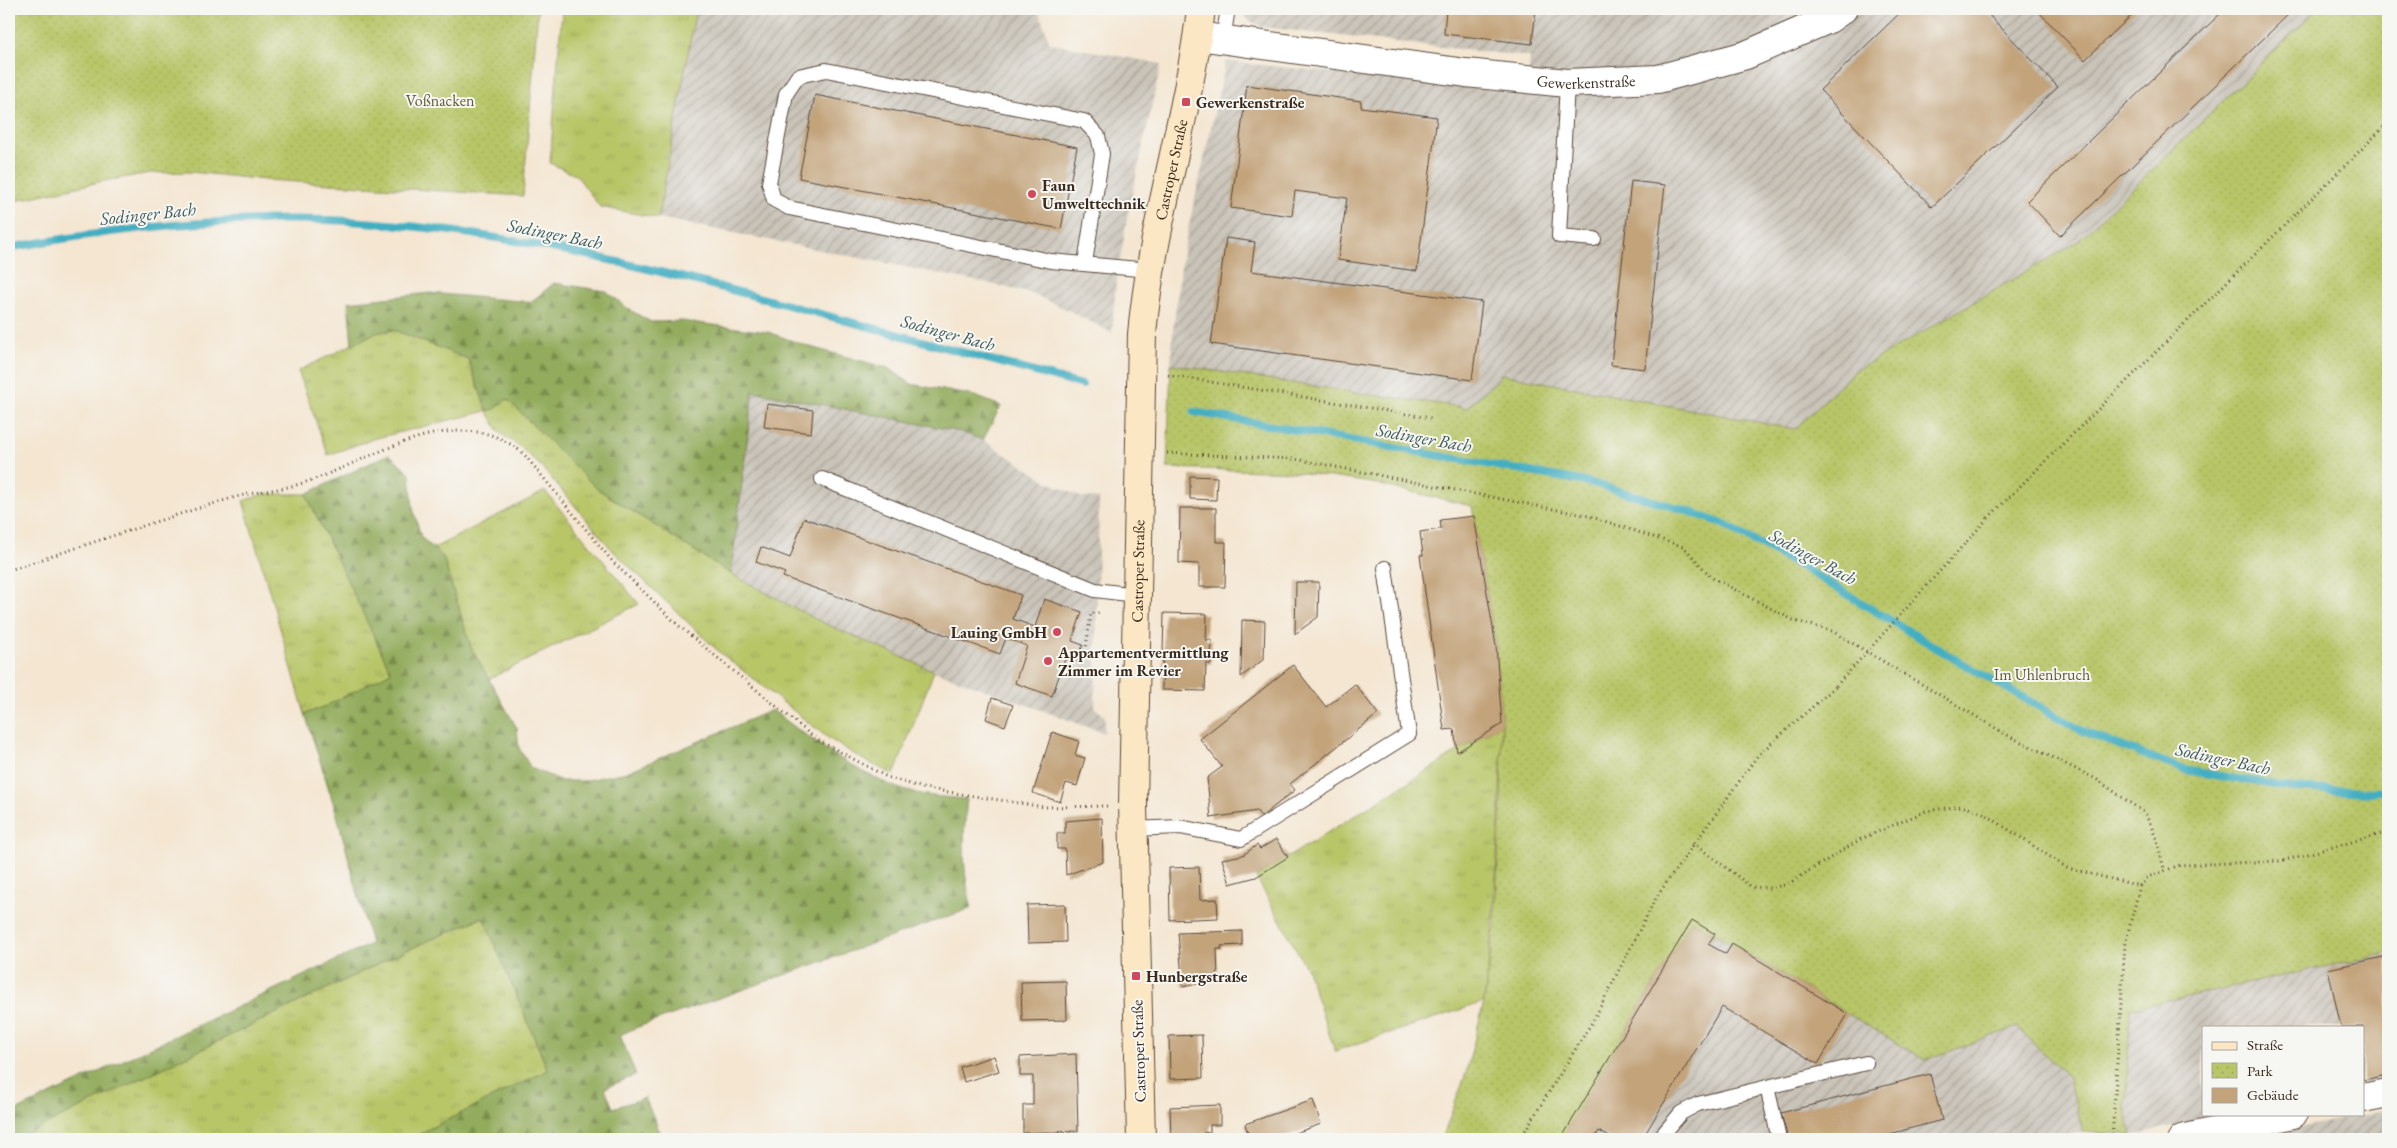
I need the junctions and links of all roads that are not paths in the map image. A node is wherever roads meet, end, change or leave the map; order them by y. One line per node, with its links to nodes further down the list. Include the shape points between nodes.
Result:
1 (1201, 9): 4 (main road, Castroper Straße)
2 (1228, 9): 4 (lane)
3 (1843, 9): 5 (street, Gewerkenstraße, via 1829,19 1746,55 1658,79)
4 (1210, 37): 5 (street, Gewerkenstraße, via 1466,73); 8 (main road, Castroper Straße)
5 (1567, 83): 6 (lane, via 1559,236)
6 (1594, 239)
7 (1085, 263): 7 (lane, via 1042,259 789,208 774,200 769,183 786,94 798,76 826,70 1084,121 1098,136 1102,154); 8 (lane)
8 (1149, 270): 11 (main road, Castroper Straße, via 1140,374)
9 (822, 479): 11 (lane)
10 (1385, 568): 12 (lane, via 1409,734 1241,840)
11 (1135, 604): 12 (main road, Castroper Straße)
12 (1133, 817): 18 (main road, Castroper Straße)
13 (1866, 1063): 14 (lane)
14 (1768, 1087): 19 (lane, via 1698,1104 1681,1113); 20 (lane)
15 (2388, 1093): 16 (street)
16 (2364, 1098)
17 (2284, 1116): 21 (street)
18 (1140, 1139)
19 (1659, 1139)
20 (1779, 1139)
21 (2182, 1139)

